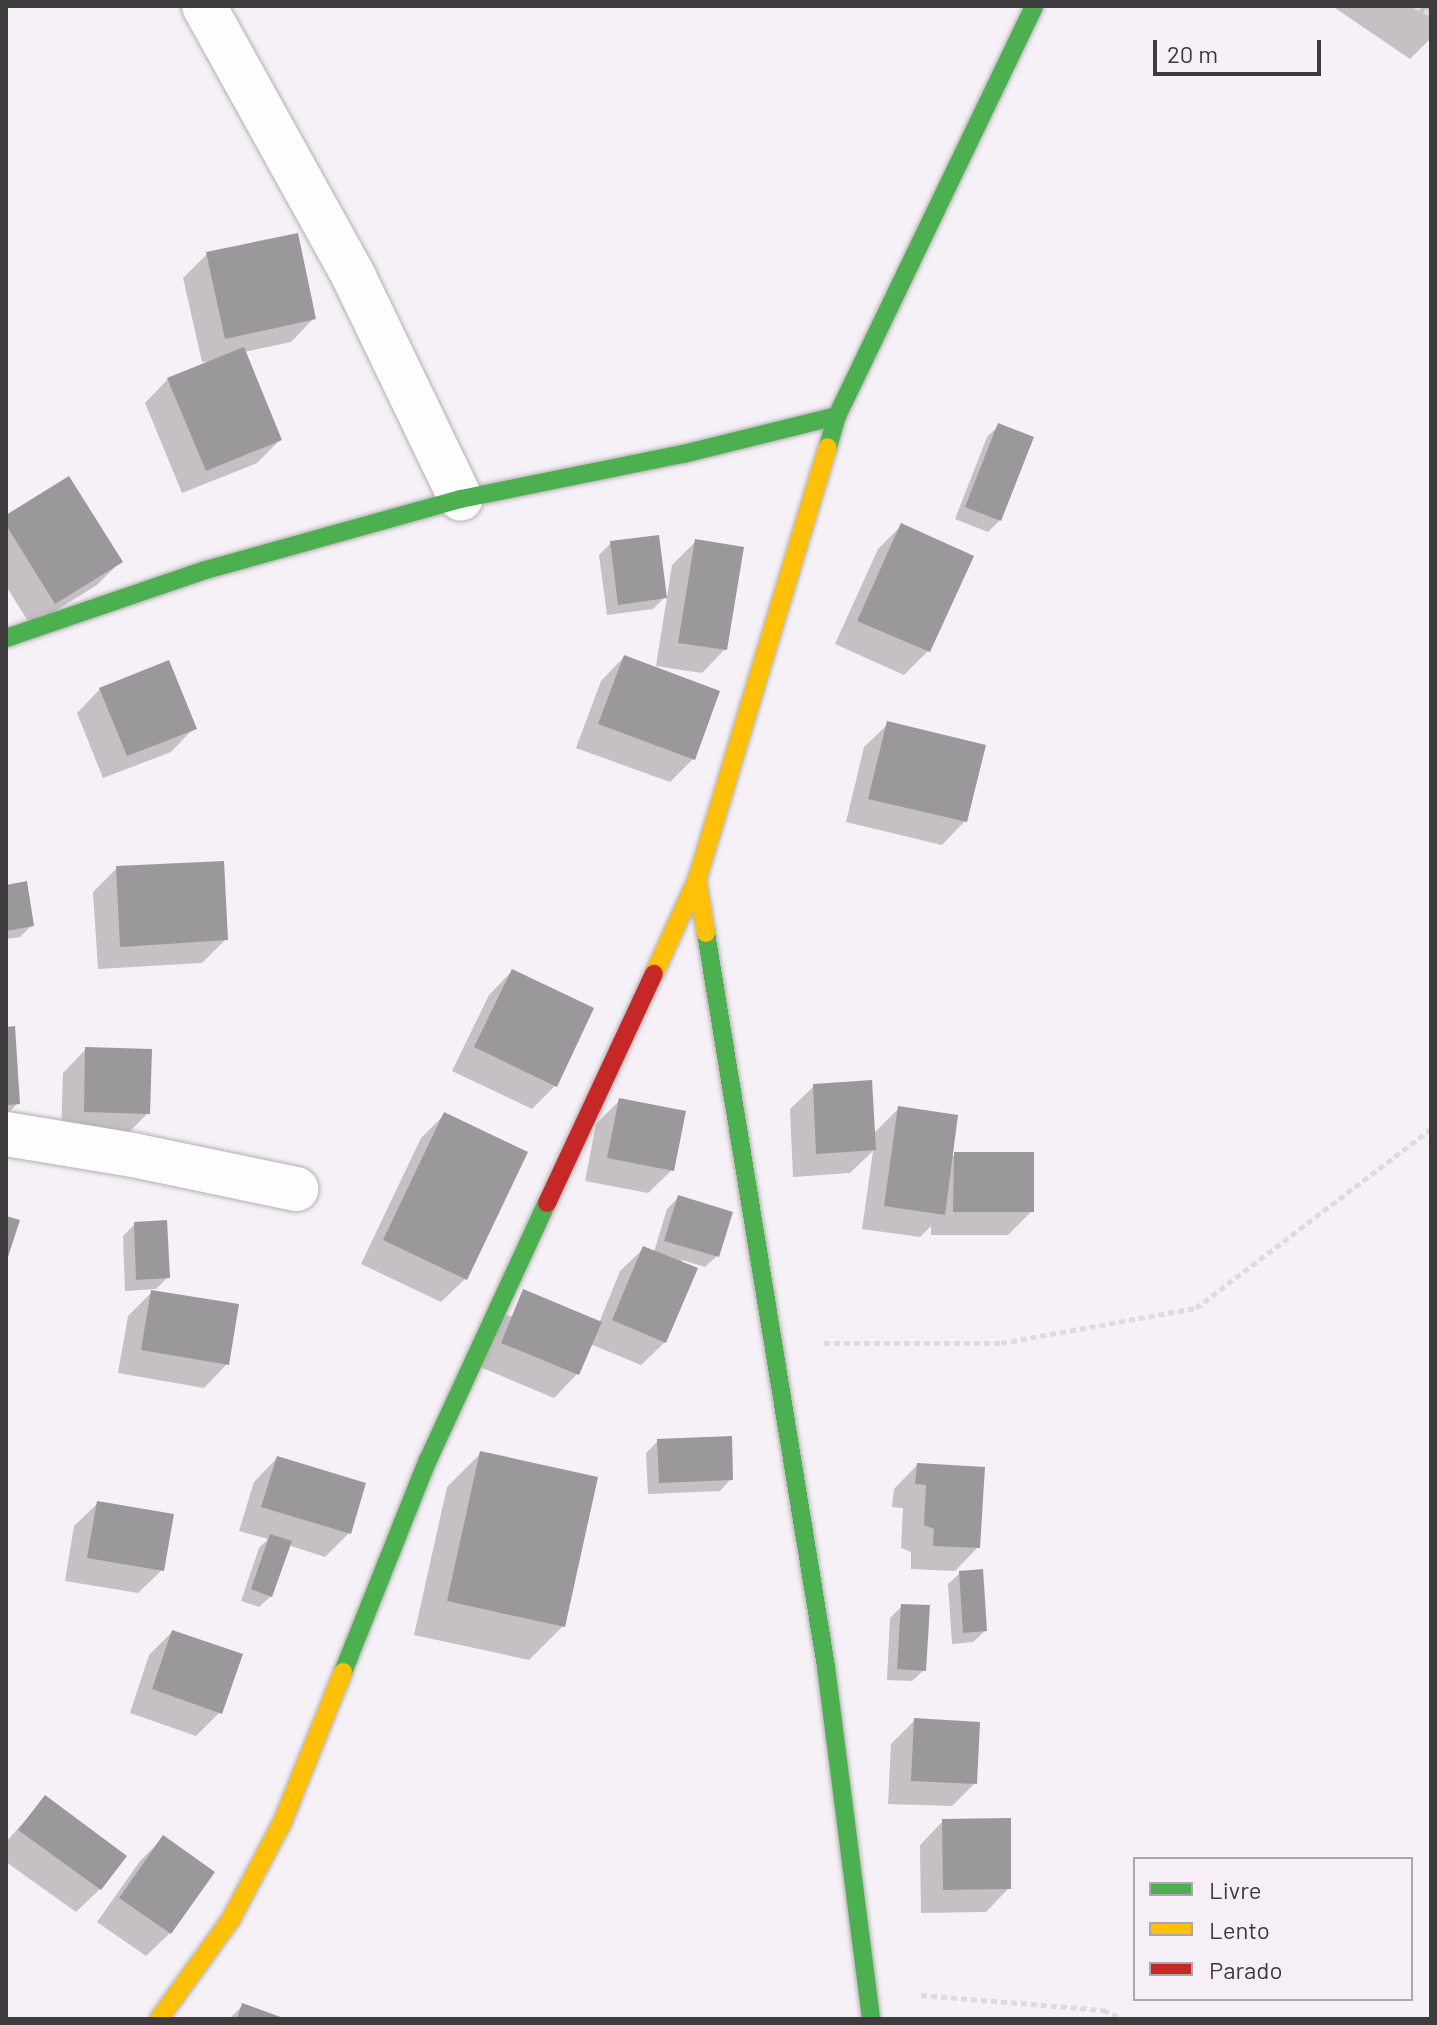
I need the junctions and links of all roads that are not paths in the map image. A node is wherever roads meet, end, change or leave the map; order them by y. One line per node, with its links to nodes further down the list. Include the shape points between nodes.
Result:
1 (204, 6): 4 (street, via 354,277)
2 (1034, 6): 3 (street)
3 (837, 416): 4 (street); 6 (street)
4 (461, 499): 5 (street, via 206,570)
5 (6, 638)
6 (697, 880): 9 (street, via 428,1460 282,1823 231,1919); 10 (street, via 826,1667)
7 (6, 1134): 8 (street)
8 (296, 1189)
9 (159, 2019)
10 (871, 2019)

